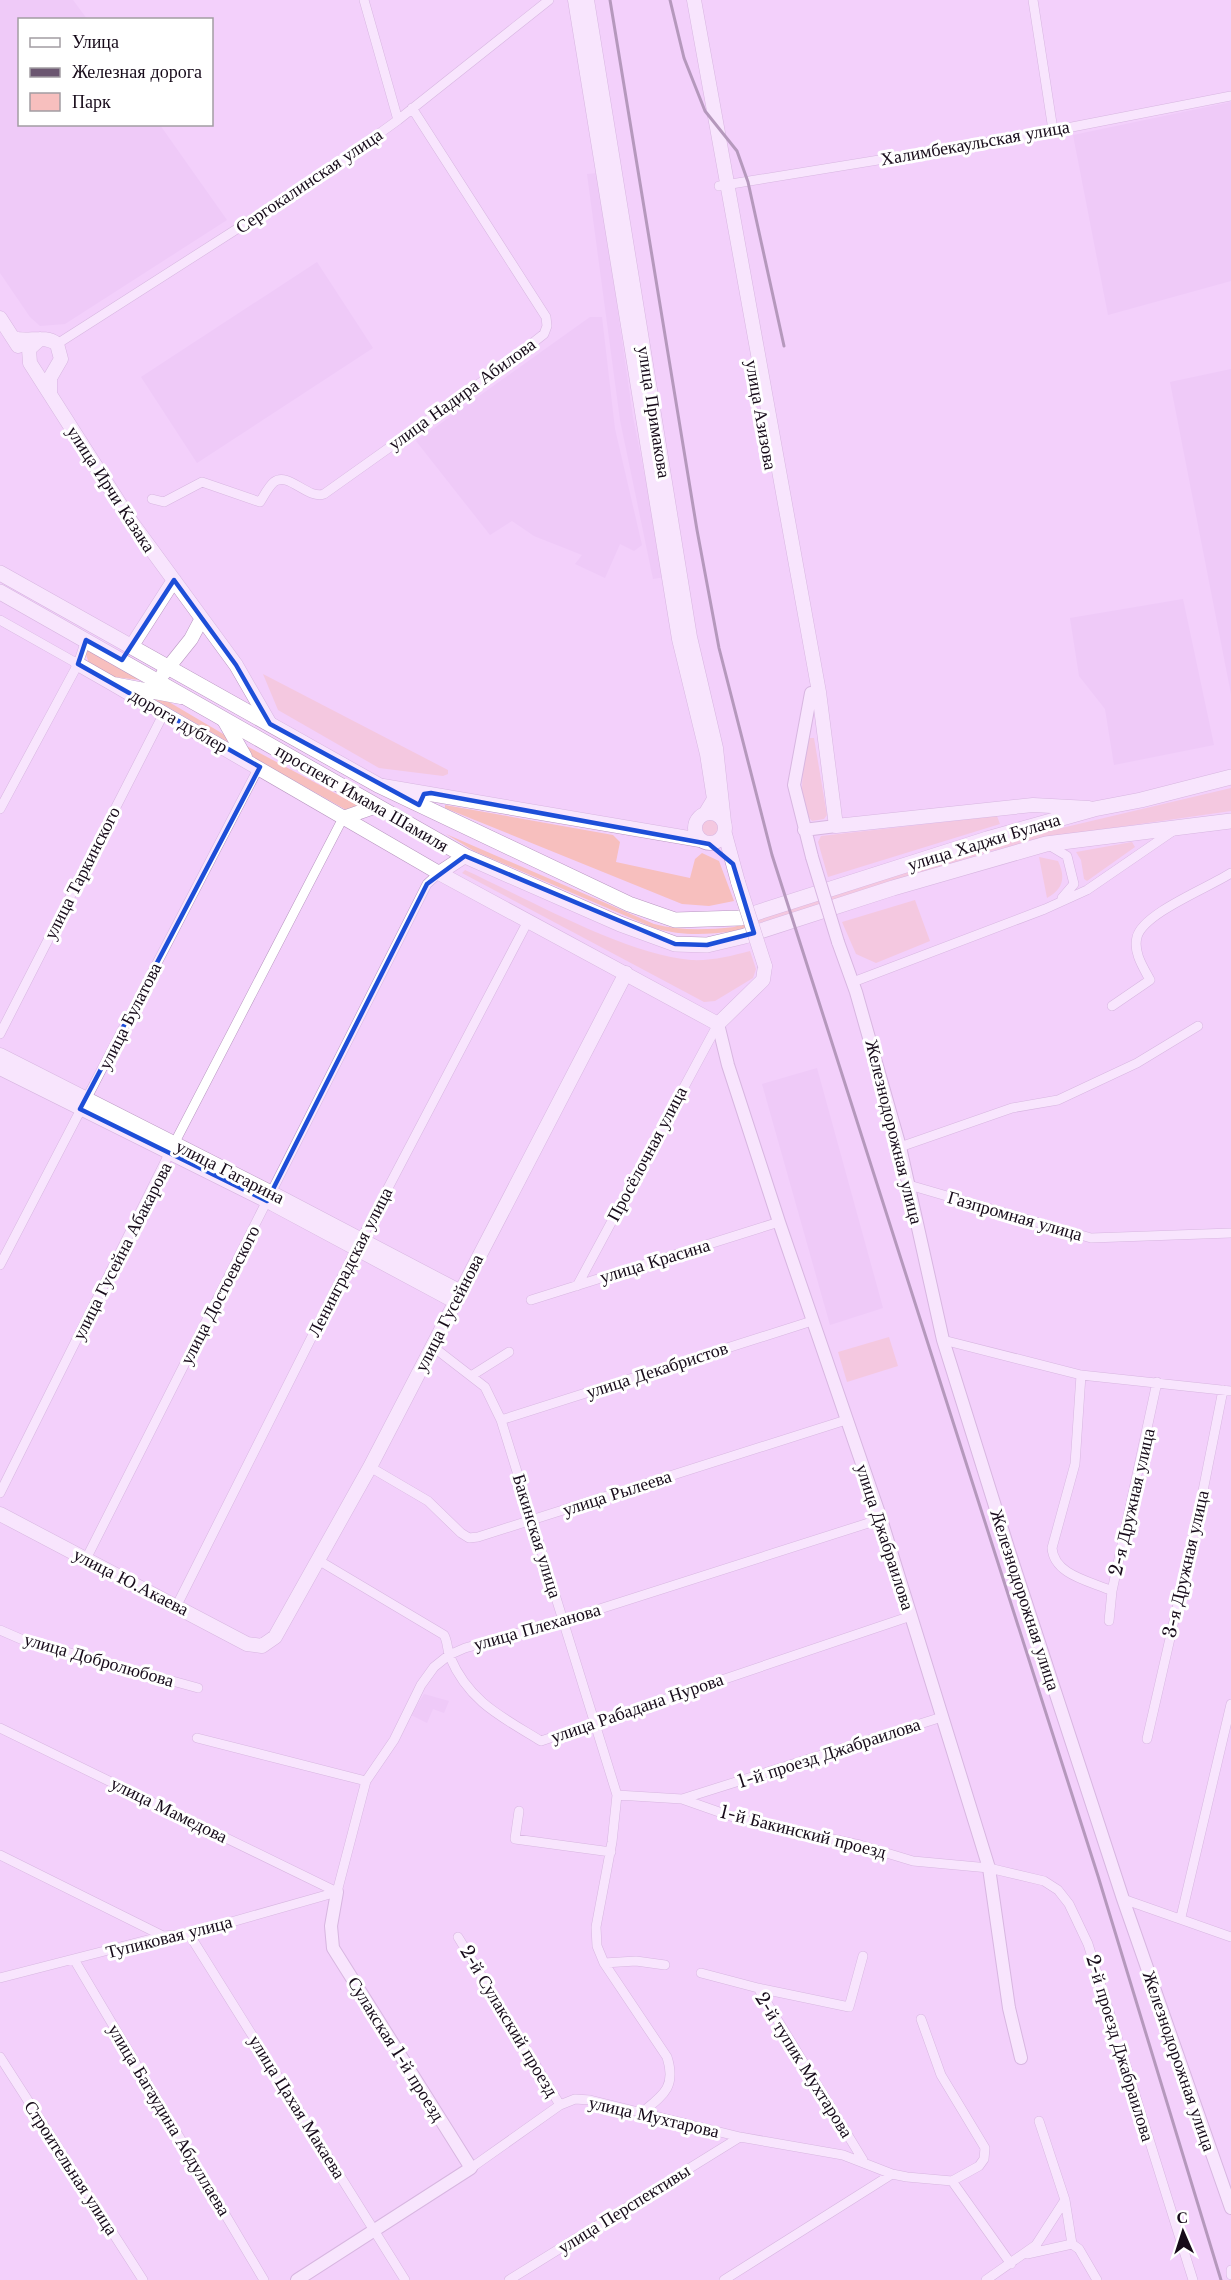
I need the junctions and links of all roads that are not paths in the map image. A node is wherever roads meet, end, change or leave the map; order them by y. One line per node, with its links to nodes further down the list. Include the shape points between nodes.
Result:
1 (364, 0): 10 (street)
2 (549, 0): 9 (street, Сергокалинская улица)
3 (575, 0): 47 (main road, улица Примакова, via 679,639 707,754 714,799)
4 (587, 0): 54 (main road, улица Примакова, via 690,637 716,748)
5 (687, 0): 12 (main road, улица Азизова)
6 (694, 0): 12 (main road, улица Азизова)
7 (1033, 0): 11 (street)
8 (1231, 96): 11 (street, Халимбекаульская улица)
9 (412, 108): 10 (street, Сергокалинская улица); 20 (street, улица Надира Абилова, via 546,317 544,334 324,494 313,495 278,480 260,502 202,482 164,502)
10 (398, 120): 16 (street, Сергокалинская улица, via 308,184)
11 (1053, 130): 12 (street, Халимбекаульская улица)
12 (723, 185): 32 (main road, улица Азизова)
13 (0, 318): 14 (main road)
14 (13, 338): 15 (main road); 17 (main road)
15 (40, 339): 16 (main road); 17 (main road, via 29,349)
16 (57, 344): 18 (main road, via 61,359)
17 (30, 363): 18 (main road, via 43,371); 19 (main road, улица Ирчи Казака)
18 (56, 367): 19 (main road, via 50,378)
19 (51, 396): 22 (main road, улица Ирчи Казака, via 132,523)
20 (152, 499)
21 (0, 573): 27 (main road, проспект Имама Шамиля)
22 (174, 580): 25 (main road, улица Ирчи Казака); 27 (main road)
23 (0, 592): 26 (main road, проспект Имама Шамиля)
24 (0, 620): 28 (street)
25 (201, 620): 29 (main road); 36 (main road, улица Ирчи Казака, via 236,665)
26 (86, 640): 28 (street); 30 (main road, проспект Имама Шамиля)
27 (130, 647): 29 (main road, проспект Имама Шамиля)
28 (78, 664): 31 (main road, дорога дублер); 45 (street)
29 (168, 670): 30 (main road); 36 (main road, проспект Имама Шамиля)
30 (156, 682): 33 (main road, проспект Имама Шамиля)
31 (113, 684): 33 (main road); 34 (main road, дорога дублер)
32 (815, 693): 52 (main road, улица Азизова); 55 (street, улица Азизова, via 794,785)
33 (183, 697): 35 (main road, проспект Имама Шамиля)
34 (164, 712): 37 (main road, дорога дублер); 73 (street, улица Таркинского)
35 (224, 720): 37 (main road); 43 (main road, проспект Имама Шамиля)
36 (270, 724): 40 (main road, проспект Имама Шамиля)
37 (246, 759): 38 (main road, проспект Имама Шамиля)
38 (260, 767): 48 (main road, проспект Имама Шамиля); 76 (street, улица Булатова)
39 (1231, 777): 46 (main road, улица Хаджи Булача)
40 (378, 785): 41 (main road, проспект Имама Шамиля); 44 (main road, проспект Имама Шамиля)
41 (431, 793): 44 (main road, via 424,794); 56 (main road, проспект Имама Шамиля)
42 (1033, 805): 46 (main road); 50 (main road); 52 (main road)
43 (377, 806): 48 (main road); 59 (main road, проспект Имама Шамиля)
44 (422, 807): 64 (main road, проспект Имама Шамиля, via 629,904 675,920)
45 (0, 809)
46 (1094, 809): 50 (main road, улица Хаджи Булача)
47 (705, 814): 51 (main road); 54 (main road, via 714,813)
48 (344, 818): 61 (main road, проспект Имама Шамиля); 78 (street, улица Гусейна Абакарова)
49 (1231, 821): 53 (main road, улица Хаджи Булача)
50 (1040, 824): 64 (main road, улица Хаджи Булача)
51 (695, 826): 56 (main road, проспект Имама Шамиля); 57 (main road)
52 (836, 826): 55 (street)
53 (1180, 826): 58 (main road, улица Хаджи Булача); 63 (street, via 1087,890)
54 (724, 828): 57 (main road, via 720,840); 60 (main road)
55 (804, 830): 67 (street, улица Азизова, bridge)
56 (665, 834): 57 (main road, проспект Имама Шамиля)
57 (704, 842): 60 (main road)
58 (1046, 844): 63 (street, via 1067,856 1074,884); 66 (main road, улица Хаджи Булача)
59 (465, 856): 61 (main road); 66 (main road, проспект Имама Шамиля, via 675,944 707,945)
60 (733, 864): 71 (main road, bridge, via 765,966 763,980)
61 (439, 873): 65 (main road, проспект Имама Шамиля); 80 (street, улица Достоевского, via 427,884)
62 (1231, 873): 70 (street, via 1156,916 1140,931 1136,941 1138,955 1150,980)
63 (1045, 909): 69 (street)
64 (740, 918)
65 (528, 921): 68 (main road, проспект Имама Шамиля); 83 (street, Ленинградская улица)
66 (745, 936)
67 (838, 942): 69 (street, Железнодорожная улица)
68 (626, 973): 71 (main road, проспект Имама Шамиля); 86 (main road, улица Гусейнова)
69 (853, 982): 77 (street, Железнодорожная улица)
70 (1112, 1006)
71 (718, 1023): 81 (street, улица Джабраилова); 85 (street, Просёлочная улица)
72 (1198, 1026): 77 (street, via 1137,1063 1058,1100 1012,1108)
73 (0, 1034)
74 (0, 1055): 76 (main road, улица Гагарина)
75 (0, 1068): 76 (main road, улица Гагарина)
76 (83, 1105): 78 (main road, улица Гагарина); 84 (street, улица Булатова)
77 (900, 1147): 79 (street, Железнодорожная улица)
78 (173, 1149): 80 (main road, улица Гагарина); 99 (street, улица Гусейна Абакарова)
79 (909, 1185): 82 (street, Газпромная улица, via 1091,1239); 89 (street, Железнодорожная улица)
80 (269, 1197): 83 (main road, улица Гагарина); 103 (street, улица Достоевского)
81 (779, 1222): 85 (street, улица Красина); 88 (street, улица Джабраилова)
82 (1231, 1233)
83 (359, 1244): 86 (main road, улица Гагарина); 106 (street, Ленинградская улица)
84 (0, 1265)
85 (577, 1286): 87 (street, улица Красина)
86 (457, 1296): 90 (main road, улица Гусейнова)
87 (531, 1300)
88 (812, 1321): 96 (street, улица Декабристов); 97 (street, улица Джабраилова)
89 (943, 1340): 92 (street); 129 (street, Железнодорожная улица)
90 (432, 1346): 93 (street, Бакинская улица); 98 (main road, улица Гусейнова)
91 (509, 1352): 93 (street)
92 (1081, 1375): 94 (street); 105 (street, via 1075,1464 1052,1557 1059,1567)
93 (471, 1376): 96 (street, Бакинская улица, via 485,1387)
94 (1157, 1382): 95 (street); 105 (street, 2-я Дружная улица)
95 (1227, 1390): 119 (street, 3-я Дружная улица)
96 (501, 1420): 102 (street, Бакинская улица)
97 (846, 1420): 101 (street, улица Джабраилова); 102 (street, улица Рылеева)
98 (370, 1467): 102 (street, улица Рылеева, via 428,1501 469,1538); 104 (main road, улица Гусейнова)
99 (0, 1493)
100 (0, 1514): 103 (main road, улица Ю.Акаева)
101 (880, 1519): 107 (street, улица Джабраилова); 108 (street, улица Плеханова)
102 (534, 1520): 108 (street, Бакинская улица)
103 (86, 1559): 106 (main road, улица Ю.Акаева)
104 (318, 1560): 111 (main road, улица Гусейнова, via 274,1637); 112 (street, улица Рабадана Нурова, via 434,1627 449,1644)
105 (1112, 1591): 109 (street, 2-я Дружная улица)
106 (177, 1605): 111 (main road, улица Ю.Акаева, via 247,1644)
107 (911, 1616): 115 (street, улица Джабраилова); 116 (street, улица Рабадана Нурова)
108 (562, 1621): 112 (street, улица Плеханова); 116 (street, Бакинская улица)
109 (1110, 1622)
110 (0, 1630): 113 (street, улица Добролюбова, via 23,1640)
111 (262, 1646)
112 (449, 1655): 116 (street, улица Рабадана Нурова, via 479,1701 541,1741); 121 (street, улица Плеханова, via 421,1685 394,1740)
113 (198, 1688)
114 (1231, 1704): 120 (street)
115 (942, 1717): 123 (street, 1-й проезд Джабраилова); 127 (street, улица Джабраилова)
116 (594, 1722): 122 (street, Бакинская улица)
117 (0, 1728): 128 (street, улица Мамедова)
118 (197, 1738): 121 (street)
119 (1147, 1738)
120 (1226, 1753): 130 (street)
121 (366, 1781): 128 (street, улица Плеханова)
122 (617, 1795): 123 (street, 1-й Бакинский проезд); 125 (street, Бакинская улица)
123 (682, 1799): 127 (street, 1-й Бакинский проезд, via 739,1819 860,1845 913,1861)
124 (519, 1811): 125 (street, via 515,1839)
125 (610, 1852): 139 (street, Бакинская улица, via 596,1927 597,1946)
126 (0, 1855): 131 (street)
127 (989, 1868): 146 (street, улица Джабраилова, via 1009,2008); 171 (street, 2-й проезд Джабраилова, via 1044,1881 1058,1890 1088,1944)
128 (338, 1892): 132 (street, Тупиковая улица); 152 (street, Сулакская 1-й проезд, via 331,1926 333,1948)
129 (1123, 1899): 130 (street); 156 (street, Железнодорожная улица)
130 (1181, 1917): 135 (street)
131 (141, 1925): 133 (street); 136 (street)
132 (189, 1934): 133 (street, Тупиковая улица); 157 (street, улица Цахая Макаева)
133 (163, 1936): 136 (street, Тупиковая улица)
134 (458, 1937): 147 (street, 2-й Сулакский проезд)
135 (1231, 1937)
136 (136, 1944): 138 (street, Тупиковая улица)
137 (863, 1956): 143 (street, via 849,2007)
138 (75, 1961): 142 (street, Тупиковая улица); 164 (street, улица Багаудина Абдуллаева)
139 (604, 1963): 140 (street, via 636,1961); 148 (street, Бакинская улица, via 667,2057 672,2071 669,2086 661,2097)
140 (665, 1965)
141 (701, 1973): 143 (street, 2-й тупик Мухтарова)
142 (0, 1978)
143 (758, 1988): 151 (street, 2-й тупик Мухтарова)
144 (921, 2019): 154 (street, via 941,2075 985,2148 979,2166)
145 (0, 2057): 163 (street, Строительная улица)
146 (1021, 2058)
147 (560, 2105): 148 (street, улица Мухтарова, via 575,2099 590,2100); 152 (street, улица Мухтарова)
148 (640, 2114): 150 (street, улица Мухтарова)
149 (1039, 2121): 155 (street)
150 (740, 2137): 151 (street, улица Мухтарова); 167 (street, улица Перспективы)
151 (863, 2160): 153 (street, улица Мухтарова)
152 (471, 2168): 157 (street, улица Мухтарова)
153 (892, 2174): 154 (street, улица Мухтарова); 168 (street)
154 (951, 2181): 160 (street)
155 (1065, 2200): 158 (street); 159 (street, via 1045,2234)
156 (1231, 2208)
157 (374, 2232): 165 (street, улица Мухтарова); 166 (street, улица Цахая Макаева)
158 (1072, 2244): 159 (street); 170 (street)
159 (1025, 2254): 160 (street)
160 (1011, 2264): 169 (street)
161 (1231, 2270): 162 (street)
162 (1231, 2275)
163 (143, 2280)
164 (264, 2280)
165 (297, 2280)
166 (405, 2280)
167 (509, 2280)
168 (724, 2280)
169 (986, 2280)
170 (1097, 2280)
171 (1192, 2280)

